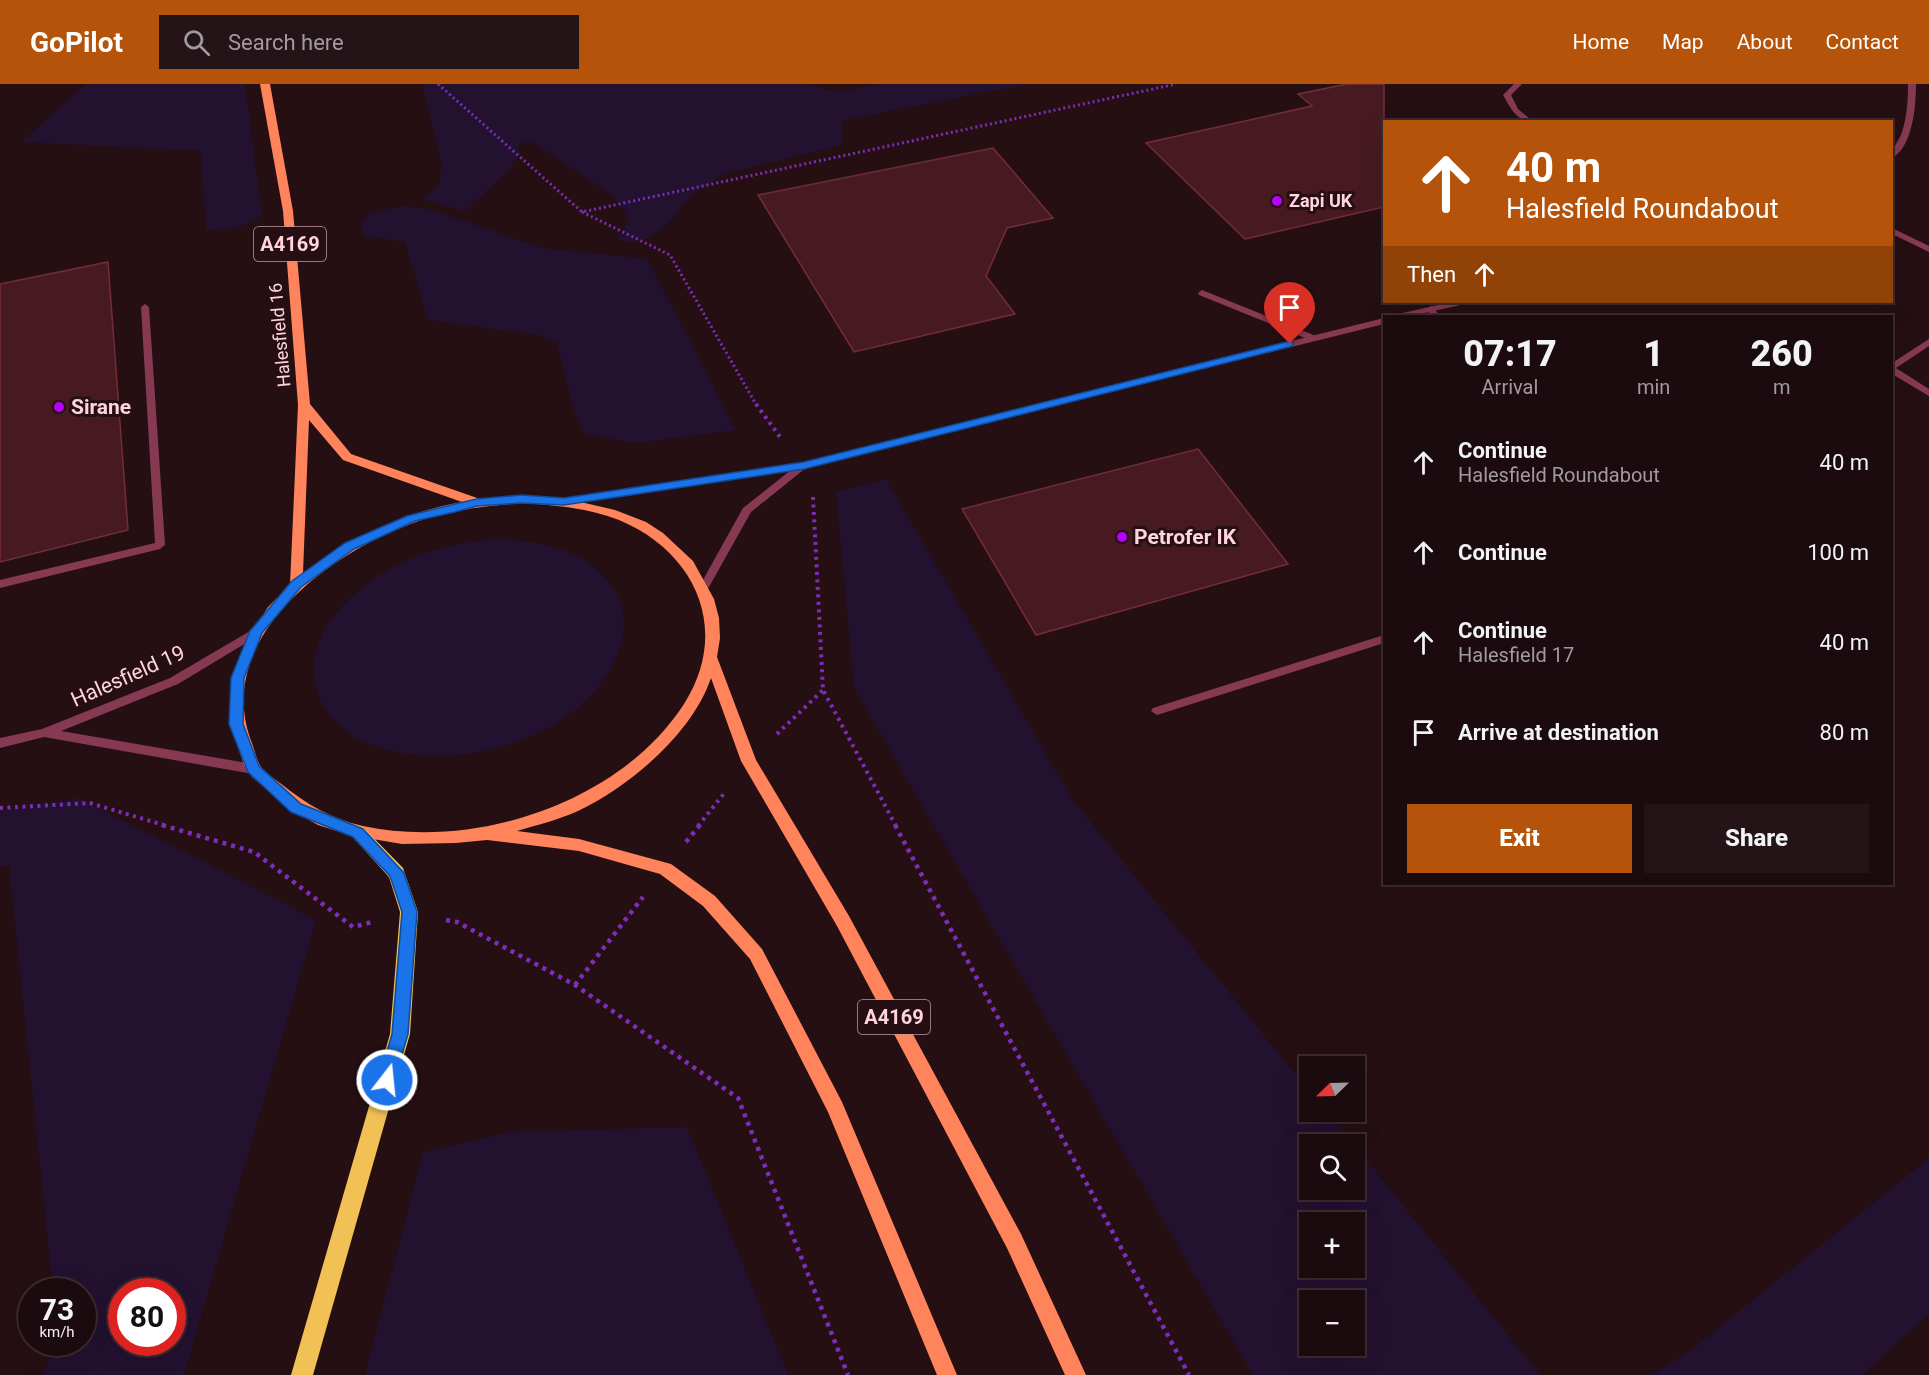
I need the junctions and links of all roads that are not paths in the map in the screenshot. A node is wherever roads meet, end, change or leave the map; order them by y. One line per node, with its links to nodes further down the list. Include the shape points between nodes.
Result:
1 (265, 84): 19 (main road, Halesfield 16 / A4169, via 288,211)
2 (1518, 84): 4 (street, via 1507,95 1515,110)
3 (1912, 84): 5 (street, via 1901,147)
4 (1528, 120)
5 (1893, 155)
6 (1893, 231): 7 (street)
7 (1929, 249)
8 (1202, 293): 14 (street)
9 (1459, 303): 11 (street)
10 (145, 307): 23 (street, via 160,545)
11 (1433, 313): 12 (street)
12 (1412, 315)
13 (1383, 321): 14 (street)
14 (1313, 339): 20 (street)
15 (1929, 342): 16 (street)
16 (1893, 368)
17 (1893, 370): 18 (street)
18 (1929, 393)
19 (304, 405): 22 (main road, Halesfield 16, via 346,457); 24 (main road, Halesfield 16 / A4169)
20 (804, 465): 21 (street); 25 (street, via 747,510)
21 (564, 501): 22 (main road); 25 (main road, via 624,517 673,546)
22 (477, 502): 24 (main road, via 411,518 350,546)
23 (0, 584)
24 (296, 584): 26 (main road)
25 (704, 587): 28 (main road, via 714,622)
26 (257, 631): 30 (street, Halesfield 19, via 174,681); 32 (main road, via 237,678 236,724)
27 (1383, 639): 29 (street)
28 (712, 660): 34 (main road, via 687,715 637,767 568,808); 37 (main road, A4169, via 750,761 843,921 1014,1241)
29 (1157, 711)
30 (44, 733): 31 (street, Halesfield 19); 32 (street, Halesfield 19)
31 (0, 742)
32 (253, 769): 33 (main road, via 296,808)
33 (358, 833): 34 (main road, via 420,840); 35 (highway, via 397,873 409,912 400,1034)
34 (485, 834): 36 (main road, via 579,845 665,869 709,901 756,954 836,1108)
35 (302, 1375)
36 (947, 1375)
37 (1076, 1375)

